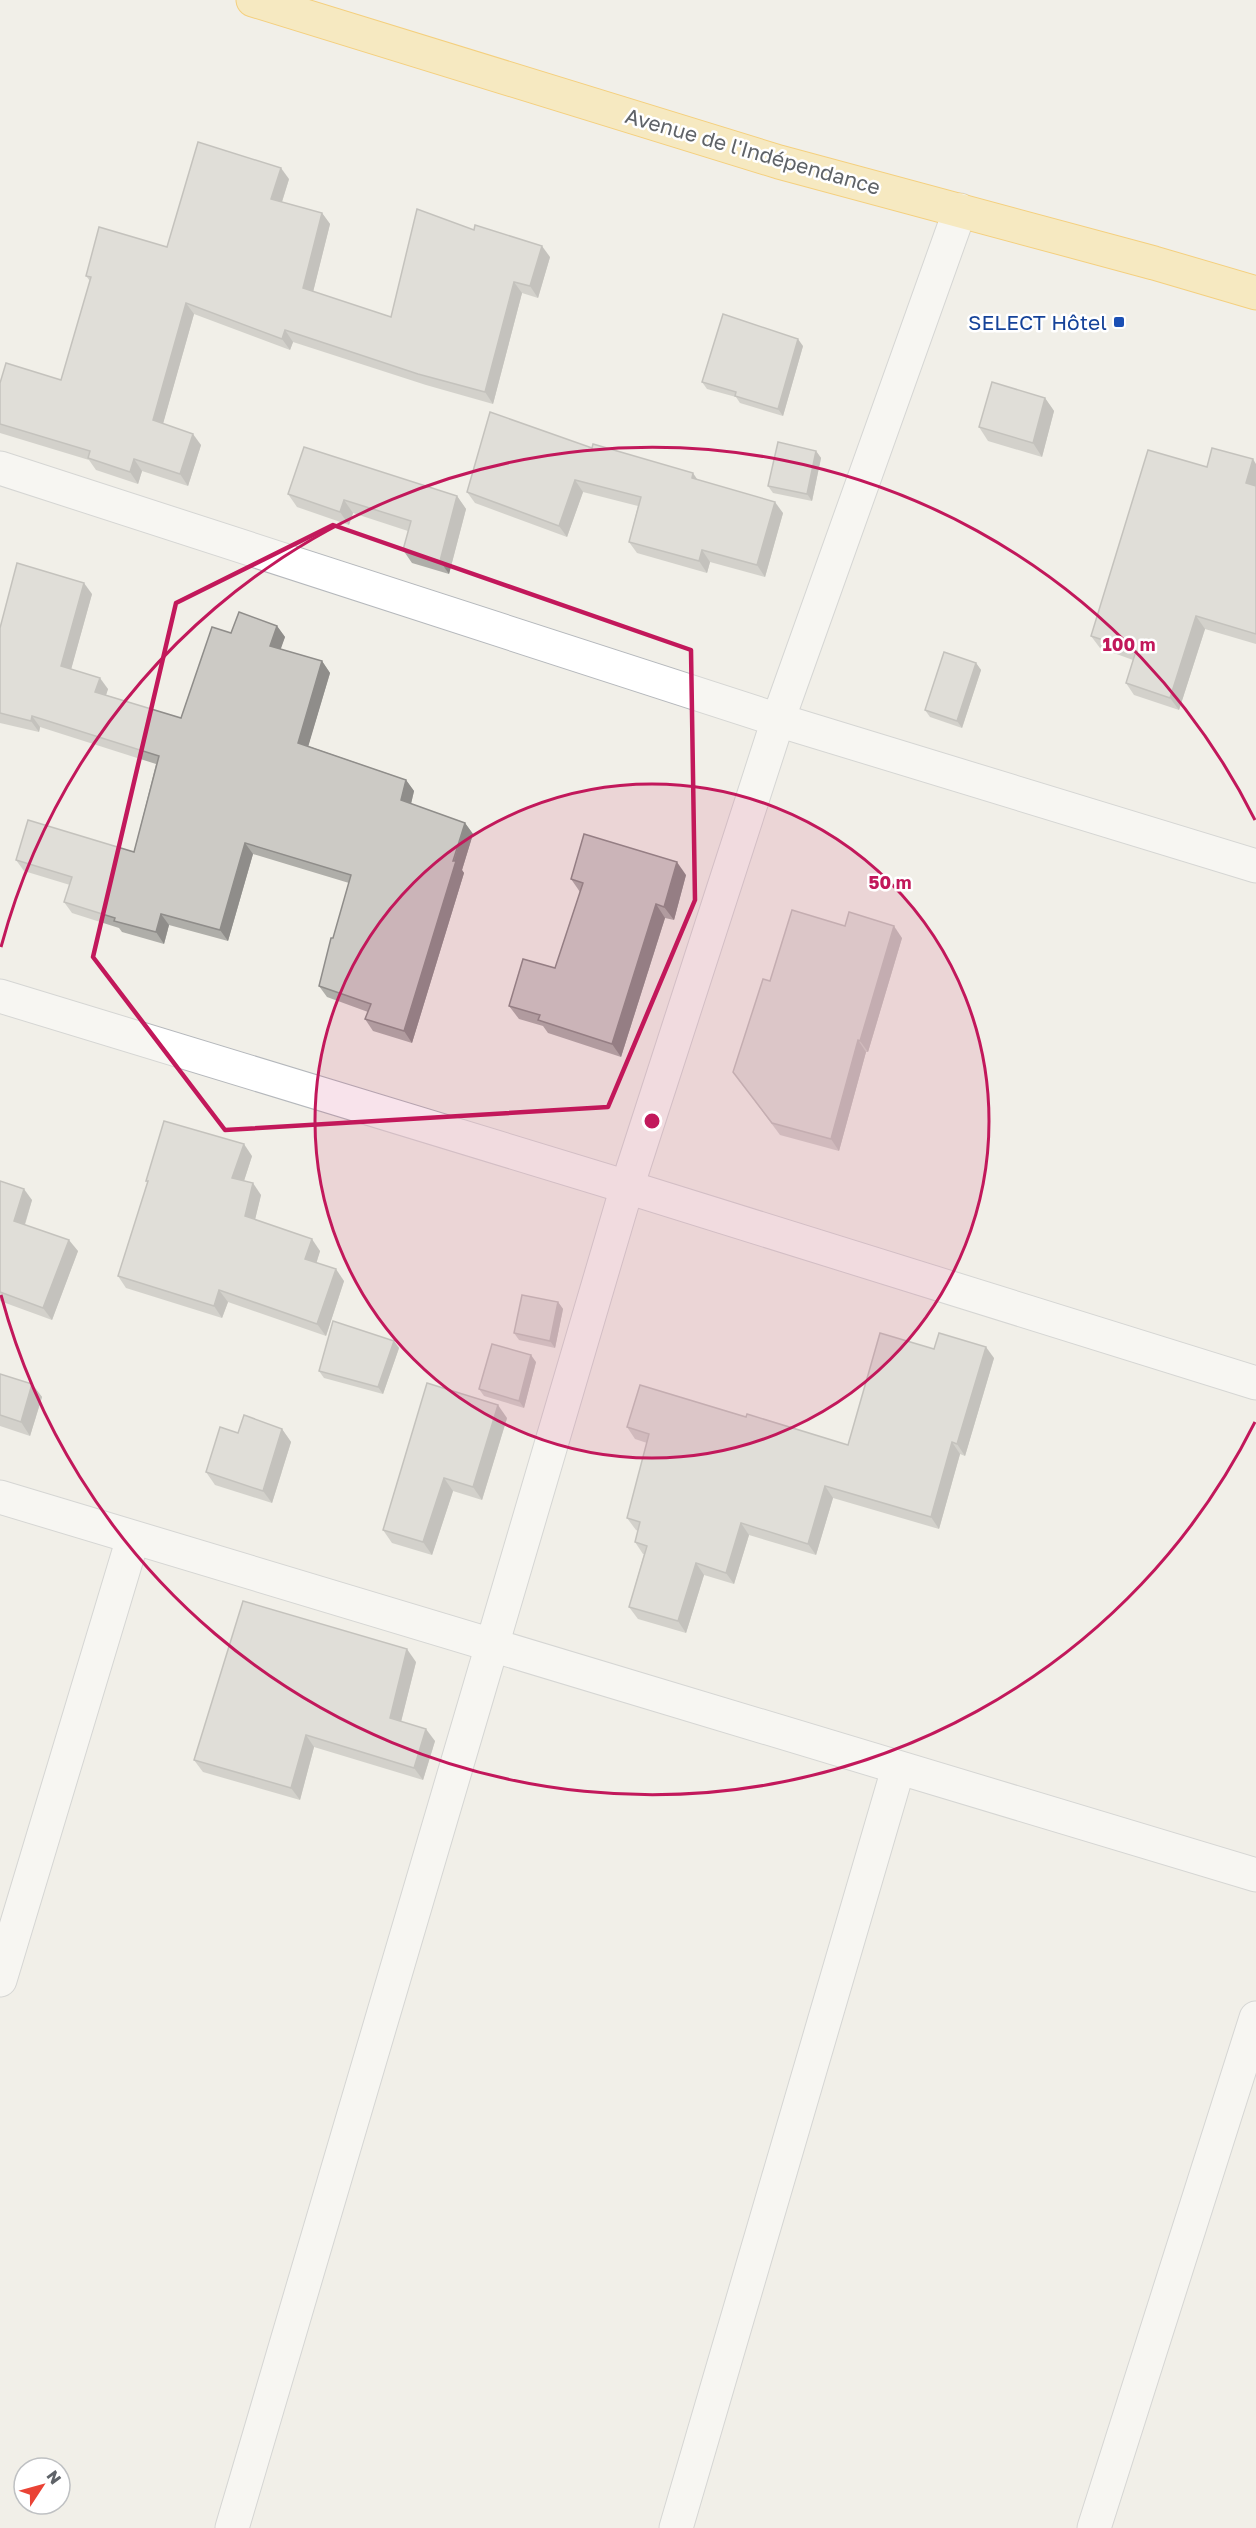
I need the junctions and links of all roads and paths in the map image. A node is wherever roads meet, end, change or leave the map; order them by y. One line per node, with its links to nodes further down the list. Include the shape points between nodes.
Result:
1 (253, 0): 2 (highway, Avenue de l'Indépendance, via 779,162)
2 (960, 210): 3 (highway, Avenue de l'Indépendance); 5 (street)
3 (1256, 293)
4 (0, 468): 5 (street)
5 (778, 720): 6 (street); 8 (street)
6 (1256, 866)
7 (0, 996): 8 (street)
8 (627, 1187): 9 (street); 12 (street)
9 (1256, 1383)
10 (0, 1497): 11 (street)
11 (133, 1538): 12 (street); 15 (street)
12 (493, 1646): 13 (street); 17 (street)
13 (897, 1769): 14 (street); 18 (street)
14 (1256, 1875)
15 (0, 1980)
16 (1256, 2018): 19 (street)
17 (231, 2528)
18 (676, 2528)
19 (1094, 2528)

